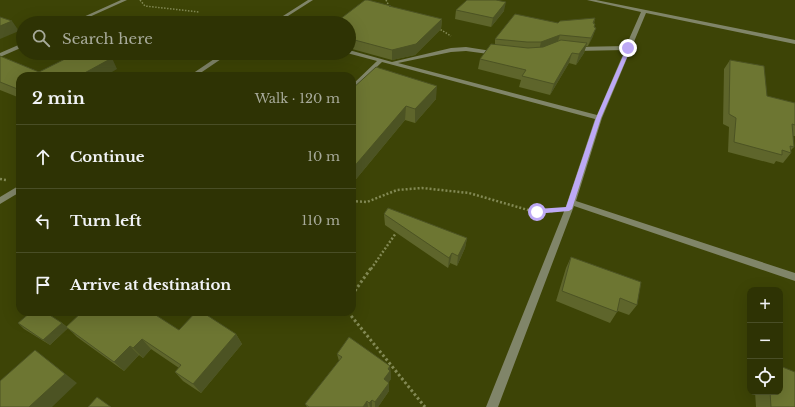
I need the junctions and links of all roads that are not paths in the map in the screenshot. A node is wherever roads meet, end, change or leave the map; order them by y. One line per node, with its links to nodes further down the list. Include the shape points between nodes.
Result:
1 (122, 0): 5 (street)
2 (312, 0): 6 (street)
3 (589, 0): 4 (street)
4 (644, 11): 7 (street); 10 (street)
5 (87, 16)
6 (286, 16)
7 (795, 42)
8 (16, 47): 13 (street)
9 (567, 48): 10 (street)
10 (628, 48): 19 (street)
11 (356, 54): 15 (street)
12 (502, 54): 16 (street, via 469,49 451,50)
13 (0, 55)
14 (216, 60): 17 (street)
15 (381, 60): 16 (street); 18 (street)
16 (391, 63): 19 (street)
17 (198, 72)
18 (356, 84)
19 (599, 118): 22 (street)
20 (16, 191): 21 (street)
21 (0, 201)
22 (570, 206): 23 (street); 24 (street)
23 (795, 277)
24 (492, 407)

